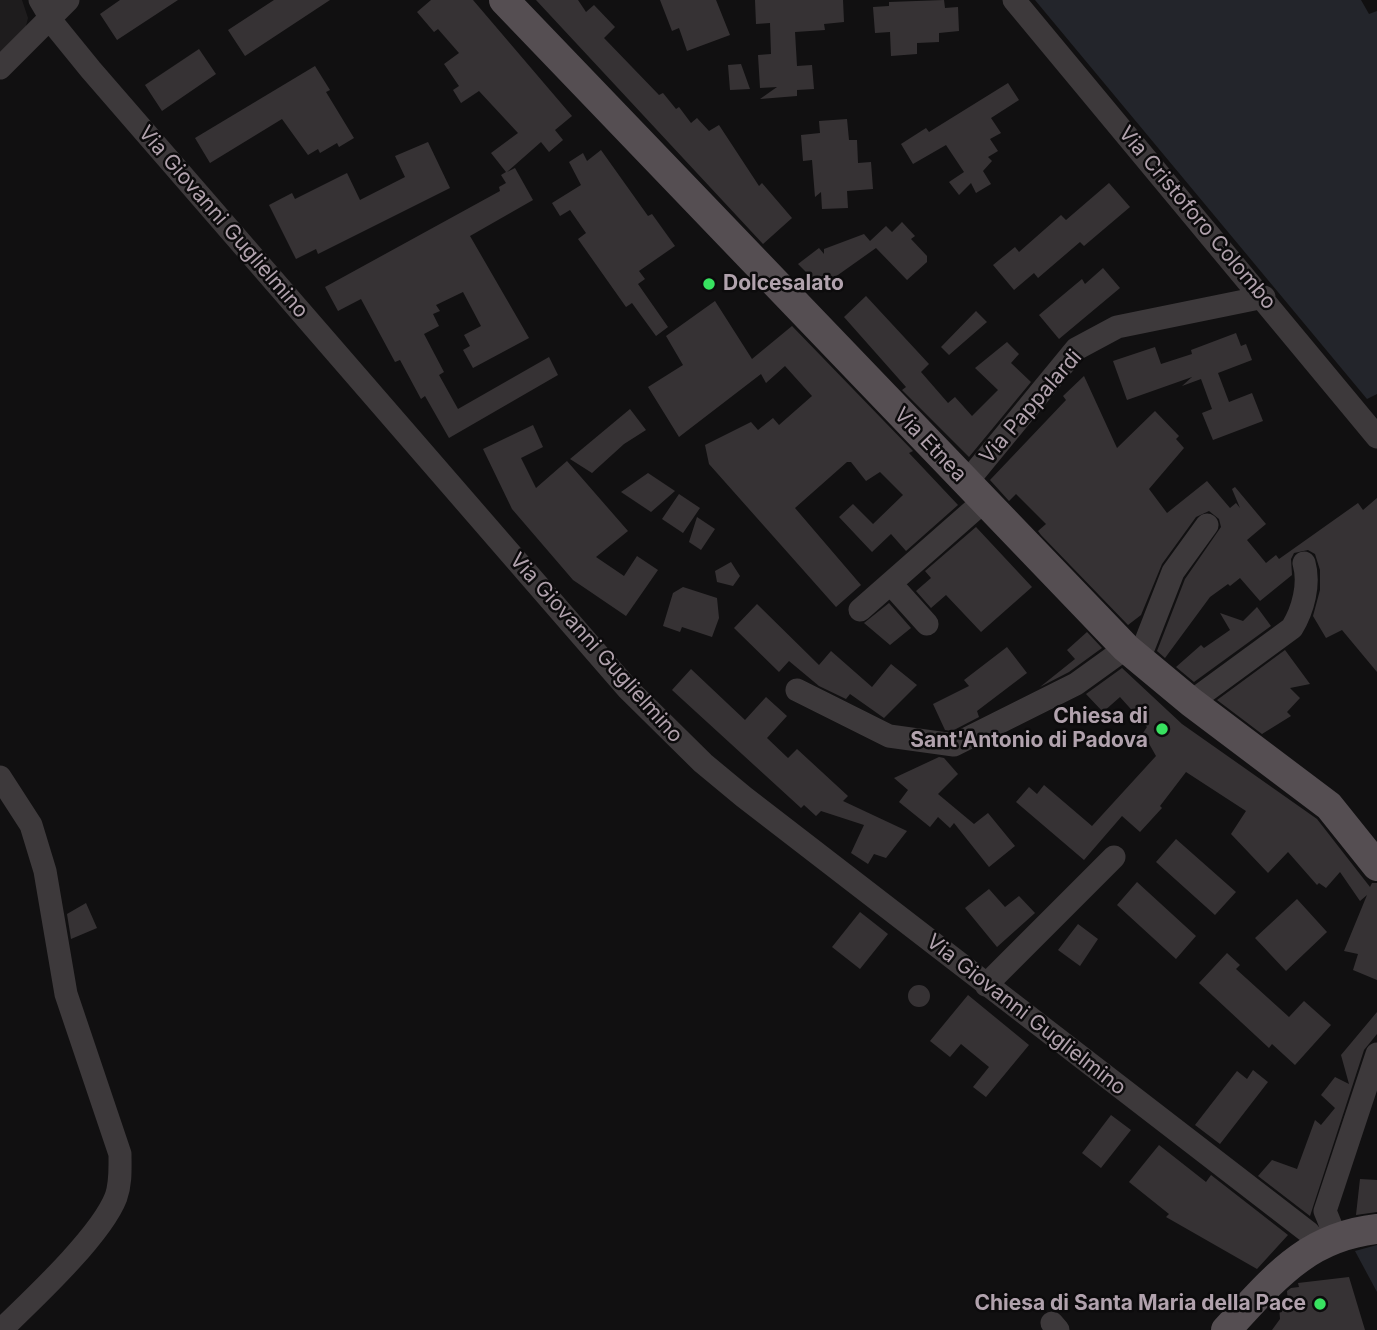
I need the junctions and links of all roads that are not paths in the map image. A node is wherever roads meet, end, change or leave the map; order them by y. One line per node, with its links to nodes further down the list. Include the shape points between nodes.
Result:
1 (68, 0): 4 (street)
2 (504, 0): 8 (main road, Via Etnea)
3 (1014, 0): 6 (street, Via Cristoforo Colombo)
4 (45, 9): 5 (street); 20 (street, Via Giovanni Guglielmino, via 91,70 664,727 744,797)
5 (0, 68)
6 (1264, 298): 7 (street, Via Cristoforo Colombo, via 1368,413); 8 (street, Via Pappalardi, via 1118,327 1076,349)
7 (1377, 437)
8 (975, 492): 11 (street, Via Pappalardi); 14 (main road, Via Etnea)
9 (1207, 525): 14 (street, via 1173,572)
10 (1304, 564): 16 (street, via 1307,576 1299,617 1292,628)
11 (891, 583): 12 (street, Via Pappalardi); 13 (street)
12 (860, 610)
13 (927, 624)
14 (1132, 654): 15 (street, via 954,745 888,736); 16 (main road, Via Etnea)
15 (797, 690)
16 (1191, 702): 19 (main road, Via Etnea, via 1329,806)
17 (0, 776): 24 (street, via 31,825 48,883 65,994 120,1154 115,1199 83,1246)
18 (1114, 857): 20 (street)
19 (1377, 866)
20 (986, 985): 23 (street, Via Giovanni Guglielmino, via 1297,1224)
21 (1377, 1054): 23 (street, via 1325,1211)
22 (1377, 1229): 23 (main road)
23 (1328, 1241): 25 (main road, via 1282,1270)
24 (1, 1330)
25 (1226, 1330)

